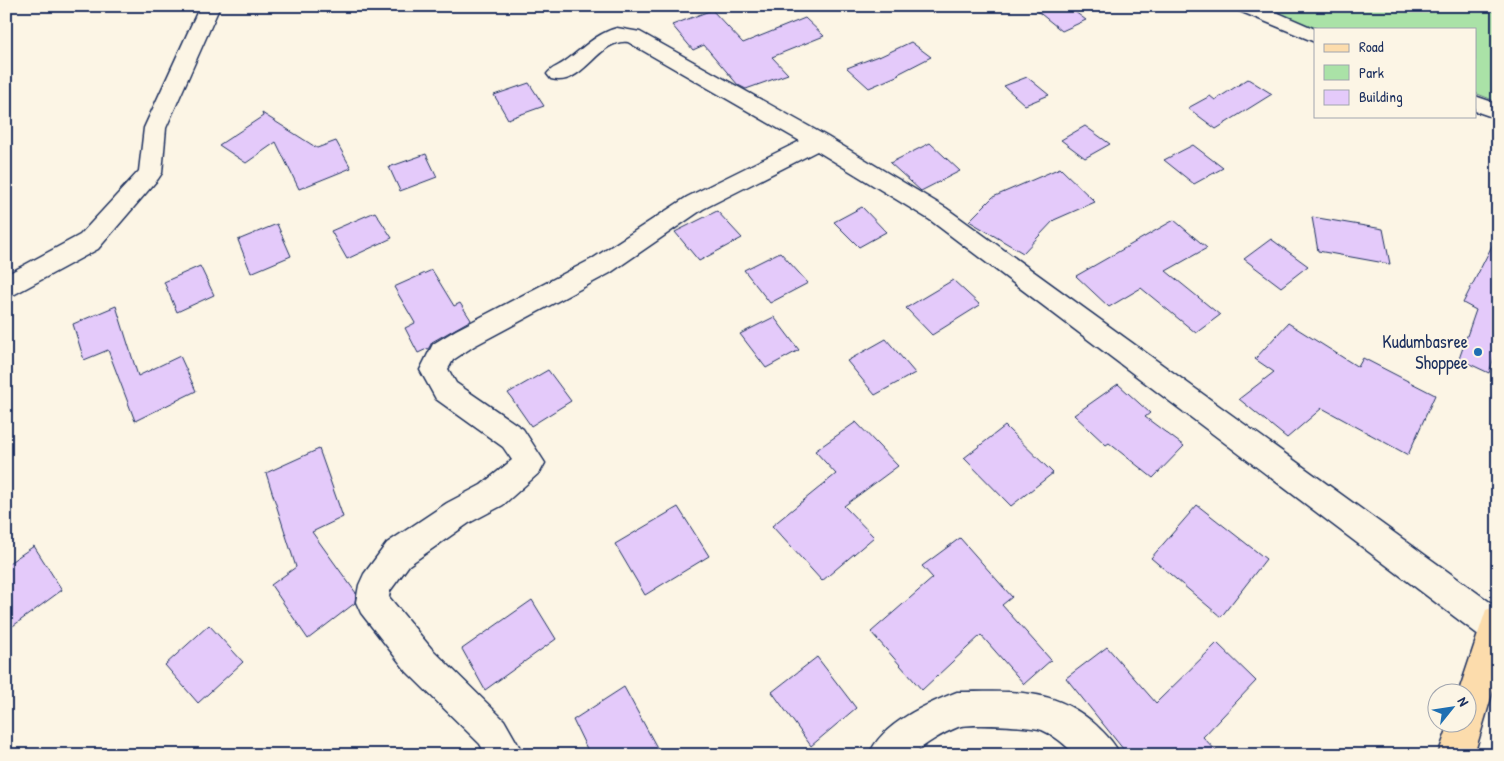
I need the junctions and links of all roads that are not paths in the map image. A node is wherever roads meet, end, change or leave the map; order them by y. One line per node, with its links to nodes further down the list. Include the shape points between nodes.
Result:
1 (210, 6): 8 (street, via 155,128 150,173 89,242)
2 (1244, 6): 3 (street)
3 (1314, 36)
4 (558, 74): 7 (street, via 617,34 634,36)
5 (1476, 103): 6 (street)
6 (1498, 112)
7 (818, 141): 9 (street, via 938,214); 13 (street, via 695,203 600,266 443,352 434,370 446,391 513,438 530,463 492,495 458,513 398,554 375,585 372,602 418,660 492,732)
8 (6, 287)
9 (1497, 624): 10 (main road)
10 (1490, 674): 11 (main road)
11 (1476, 702)
12 (1462, 734): 16 (main road)
13 (506, 755)
14 (887, 755): 15 (street, via 907,736 957,709 976,709 1043,712 1071,726)
15 (1102, 755)
16 (1456, 755)

